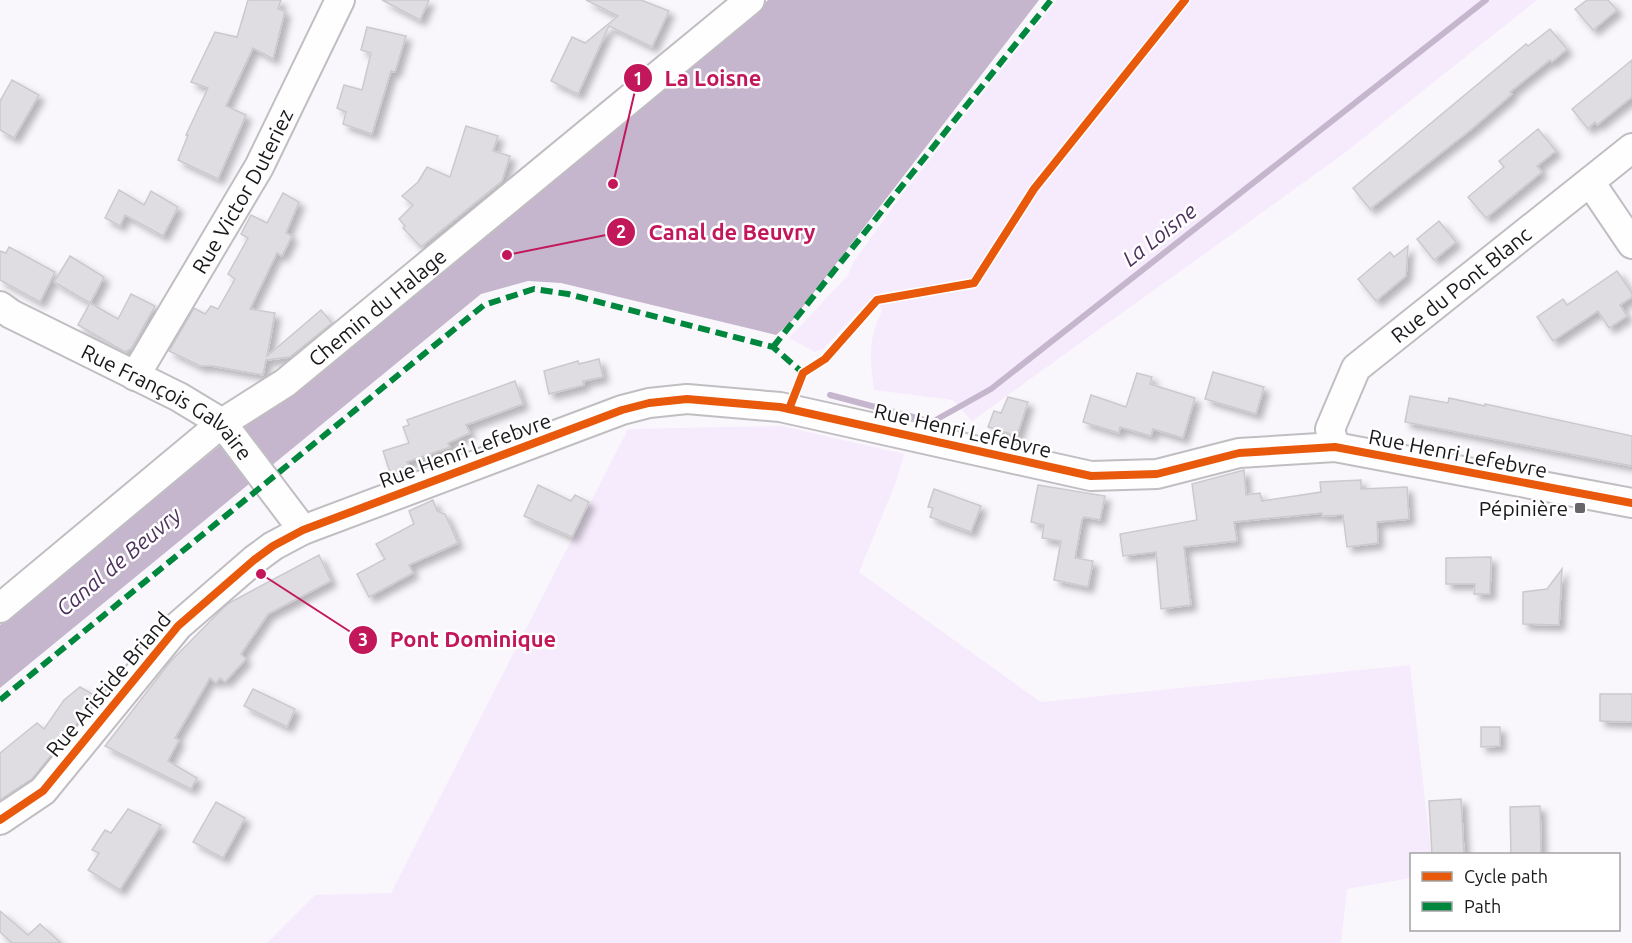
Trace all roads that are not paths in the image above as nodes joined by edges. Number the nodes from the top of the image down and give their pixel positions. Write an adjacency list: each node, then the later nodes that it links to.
1 (340, 0): 7 (street, Rue Victor Duteriez)
2 (750, 0): 8 (street, Chemin du Halage)
3 (1632, 148): 4 (street, Rue du Pont Blanc)
4 (1590, 182): 5 (street); 9 (street, Rue du Pont Blanc)
5 (1632, 244)
6 (0, 306): 7 (street, Rue François Galvaire)
7 (135, 376): 8 (street, Rue François Galvaire)
8 (227, 429): 11 (street, Rue François Galvaire); 12 (street, Chemin du Halage)
9 (1335, 447): 10 (street, Rue Henri Lefebvre); 11 (street, Rue Henri Lefebvre)
10 (1632, 504)
11 (303, 530): 13 (street, Rue Aristide Briand)
12 (0, 608)
13 (0, 820)

